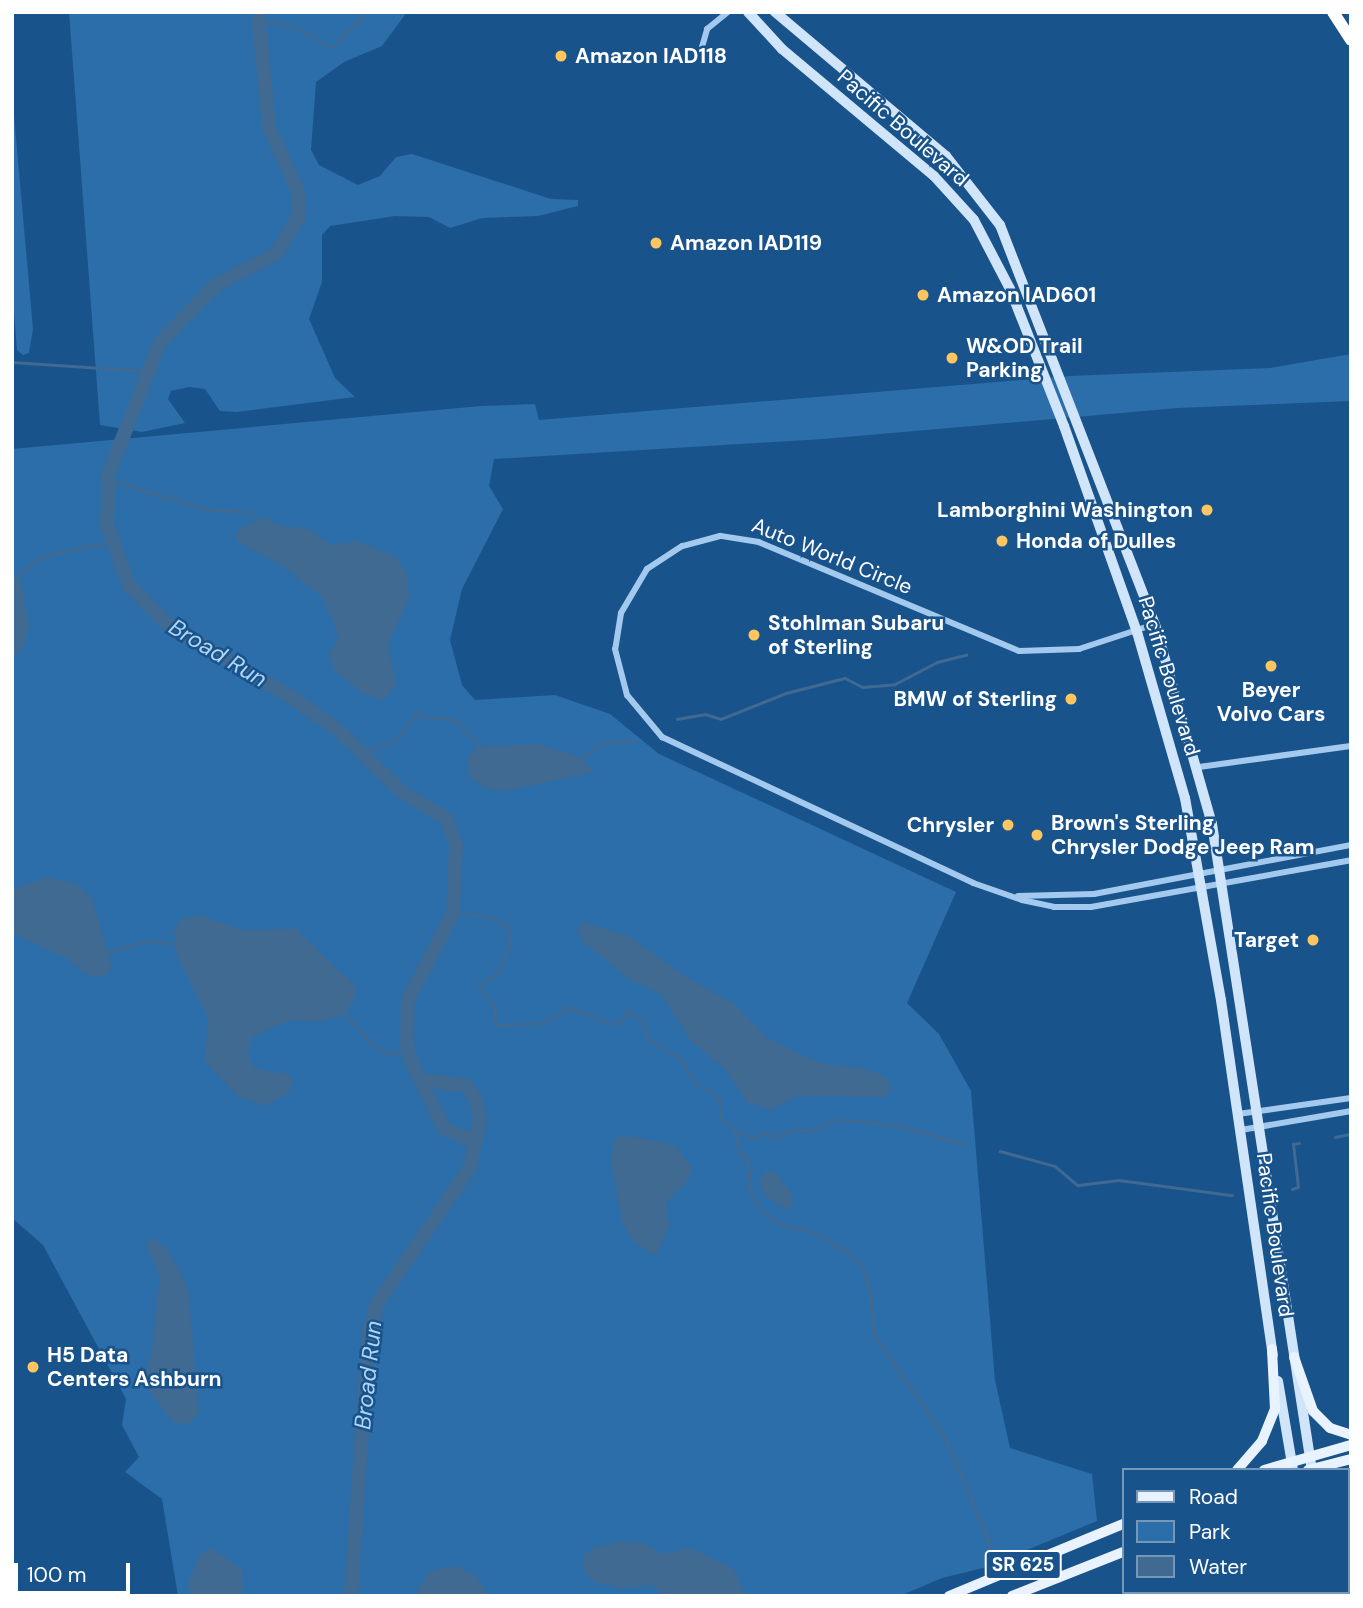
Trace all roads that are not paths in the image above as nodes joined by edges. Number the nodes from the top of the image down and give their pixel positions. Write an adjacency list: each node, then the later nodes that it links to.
1 (728, 12): 6 (street)
2 (748, 12): 8 (main road, Pacific Boulevard)
3 (775, 12): 7 (main road, Pacific Boulevard)
4 (1333, 12): 5 (highway)
5 (1351, 40)
6 (705, 62)
7 (1155, 624): 8 (street, Auto World Circle); 10 (main road, Pacific Boulevard)
8 (1137, 632): 14 (main road, Pacific Boulevard); 17 (street, Auto World Circle)
9 (1351, 746): 10 (street)
10 (1199, 767): 13 (main road, Pacific Boulevard)
11 (1351, 845): 13 (street, Auto World Circle)
12 (1351, 860): 15 (street, Auto World Circle)
13 (1220, 869): 14 (street, Auto World Circle); 15 (main road, Pacific Boulevard)
14 (1200, 874): 16 (main road, Pacific Boulevard); 17 (street, Auto World Circle)
15 (1223, 884): 16 (street, Auto World Circle); 19 (main road, Pacific Boulevard)
16 (1203, 887): 17 (street, Auto World Circle); 21 (main road, Pacific Boulevard)
17 (1012, 896)
18 (1351, 1098): 19 (street)
19 (1259, 1111): 21 (street); 22 (main road, Pacific Boulevard)
20 (1351, 1111): 22 (street)
21 (1238, 1114): 23 (main road, Pacific Boulevard)
22 (1261, 1125): 23 (street); 25 (main road, Pacific Boulevard)
23 (1241, 1130): 24 (main road, Pacific Boulevard)
24 (1272, 1349): 30 (main road, Pacific Boulevard); 31 (main road)
25 (1294, 1357): 26 (main road); 28 (main road, Pacific Boulevard)
26 (1351, 1435)
27 (1351, 1445): 28 (main road)
28 (1309, 1454): 30 (main road); 32 (main road, Pacific Boulevard)
29 (1351, 1459): 33 (main road)
30 (1292, 1465)
31 (1239, 1468)
32 (1311, 1468)
33 (1315, 1468)
34 (1122, 1524): 36 (main road, SR 625)
35 (1122, 1552): 37 (main road, SR 625)
36 (949, 1596)
37 (1012, 1596)

